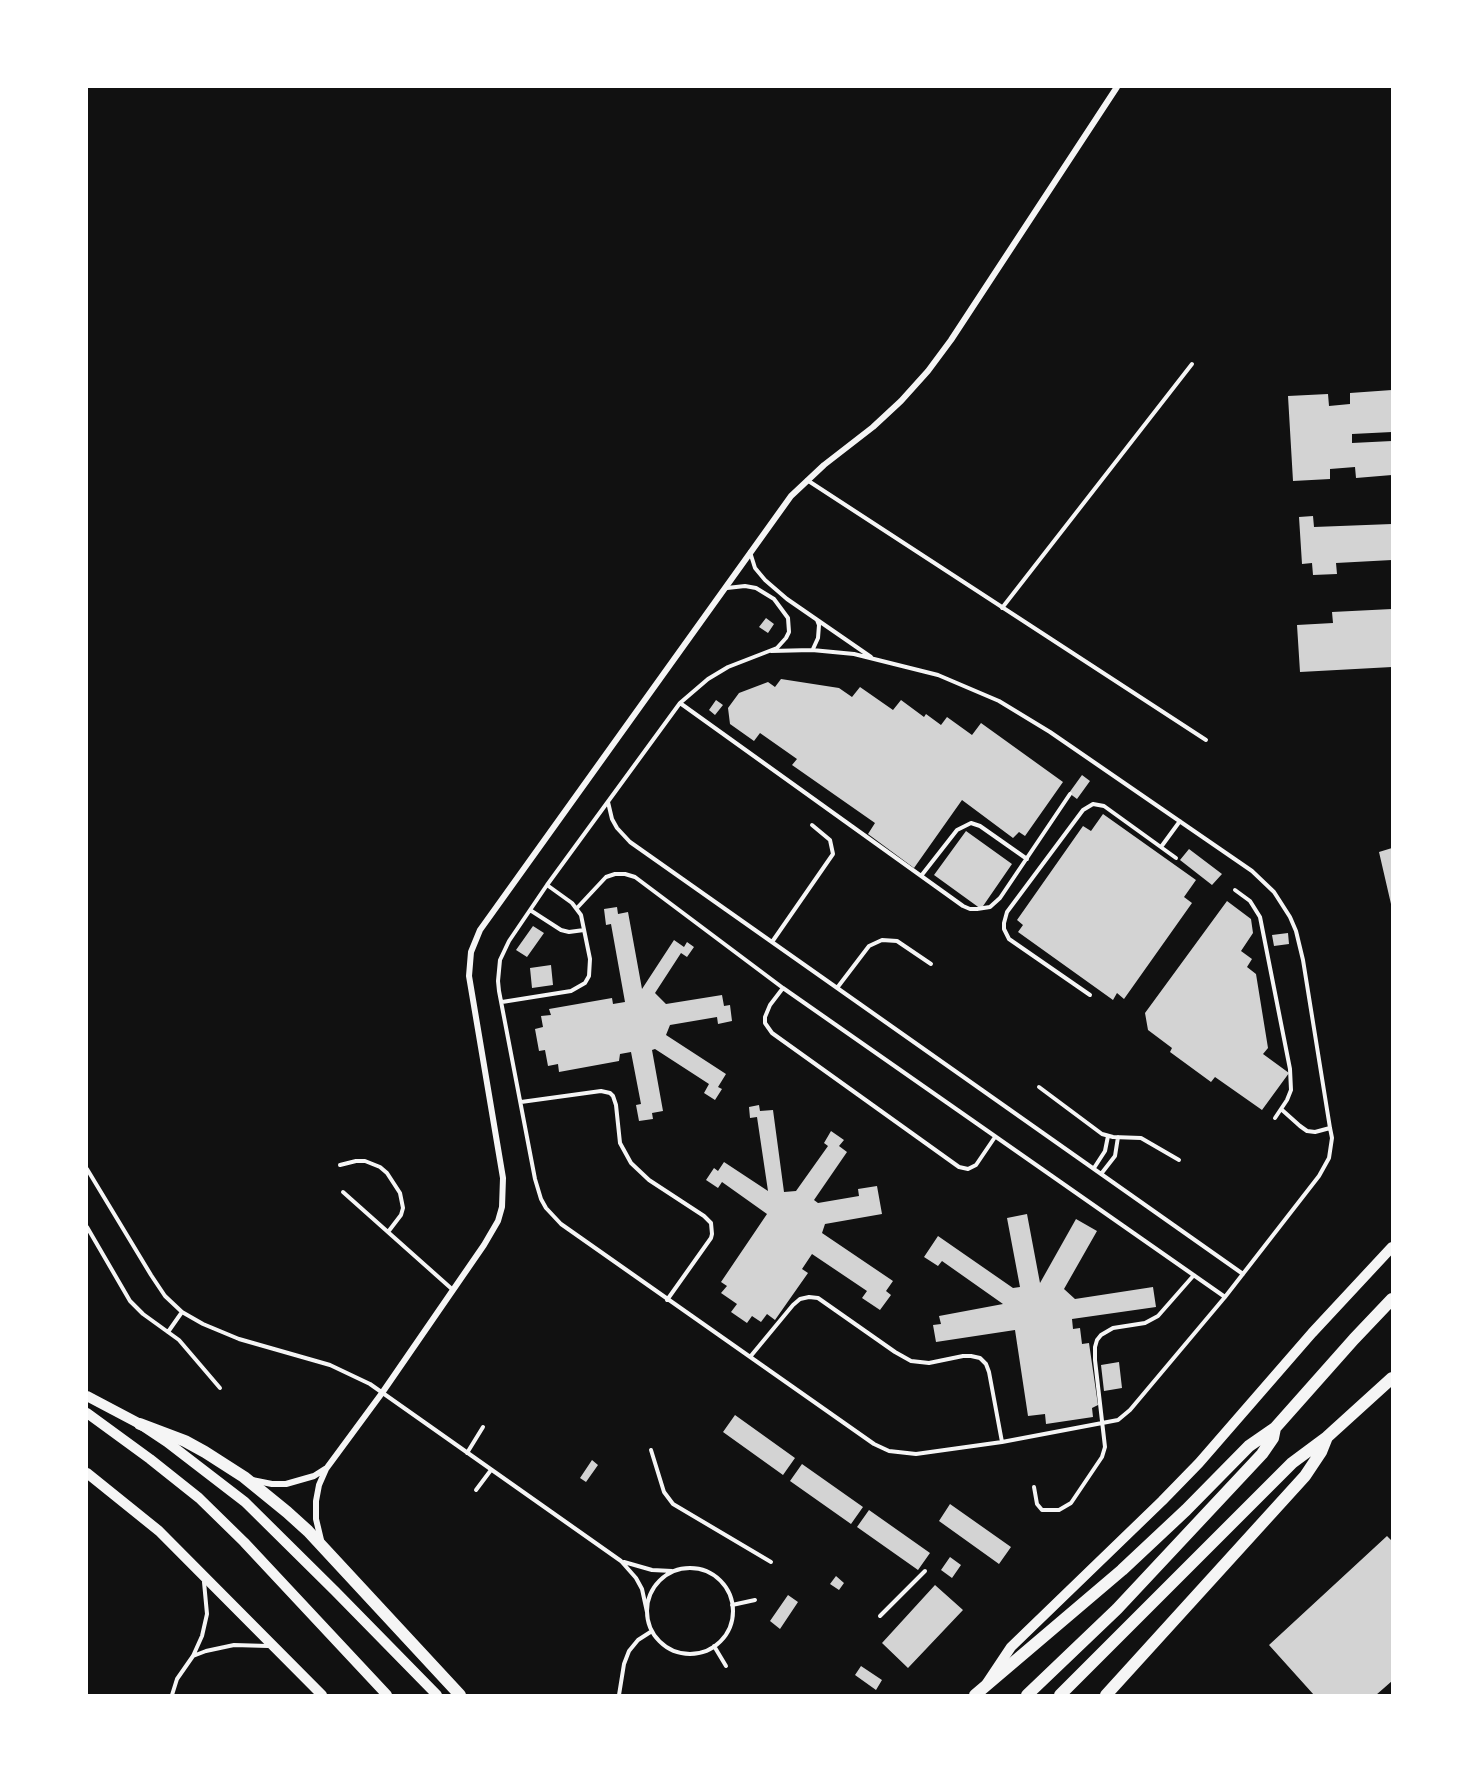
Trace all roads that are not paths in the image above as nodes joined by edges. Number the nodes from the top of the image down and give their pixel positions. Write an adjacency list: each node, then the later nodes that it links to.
1 (1117, 87): 3 (street)
2 (1192, 364): 8 (lane)
3 (807, 480): 4 (street); 8 (lane)
4 (750, 552): 5 (street); 6 (lane)
5 (724, 589): 7 (lane); 53 (street)
6 (779, 592): 7 (lane); 9 (lane)
7 (774, 599): 11 (lane)
8 (1002, 608): 14 (lane)
9 (817, 619): 10 (lane); 12 (lane)
10 (812, 650): 11 (lane); 12 (lane)
11 (771, 651): 13 (lane)
12 (874, 659): 17 (lane)
13 (680, 703): 16 (lane); 22 (lane)
14 (1206, 740)
15 (1070, 794): 21 (lane)
16 (608, 802): 23 (lane); 28 (lane)
17 (1180, 821): 19 (lane); 38 (lane)
18 (812, 825): 28 (lane)
19 (1161, 847): 20 (lane); 32 (lane)
20 (1176, 858)
21 (1026, 859): 22 (lane); 22 (lane)
22 (921, 876)
23 (547, 885): 25 (lane); 26 (lane)
24 (1235, 890): 36 (lane)
25 (577, 908): 27 (lane); 30 (lane)
26 (530, 910): 27 (lane); 33 (lane)
27 (584, 930): 33 (lane)
28 (772, 942): 31 (lane)
29 (931, 964): 31 (lane)
30 (783, 988): 40 (lane); 40 (lane)
31 (837, 988): 44 (lane)
32 (1090, 995)
33 (502, 1002): 35 (lane)
34 (1039, 1087): 39 (lane)
35 (521, 1102): 56 (lane); 56 (lane)
36 (1281, 1109): 37 (lane); 38 (lane)
37 (1275, 1118)
38 (1330, 1128): 51 (lane)
39 (1108, 1136): 41 (lane); 44 (lane)
40 (995, 1137): 52 (lane)
41 (1118, 1137): 42 (lane); 46 (lane)
42 (1179, 1160)
43 (340, 1166): 49 (lane)
44 (1094, 1168): 46 (lane)
45 (87, 1169): 57 (lane)
46 (1101, 1174): 51 (lane)
47 (343, 1192): 49 (lane)
48 (87, 1227): 58 (lane)
49 (388, 1232): 53 (lane)
50 (1392, 1247): 94 (main road)
51 (1243, 1274): 54 (lane)
52 (1194, 1275): 54 (lane); 66 (lane)
53 (453, 1290): 62 (street)
54 (1225, 1297): 66 (lane)
55 (1392, 1299): 68 (main road)
56 (668, 1300): 59 (lane)
57 (182, 1312): 58 (lane); 62 (lane)
58 (168, 1332): 61 (lane)
59 (750, 1357): 70 (lane); 70 (lane)
60 (1392, 1378): 69 (main road)
61 (220, 1388)
62 (382, 1393): 72 (lane); 73 (street)
63 (87, 1395): 65 (main road)
64 (87, 1413): 97 (main road)
65 (140, 1424): 76 (main road); 98 (main road)
66 (1103, 1424): 70 (lane); 77 (lane)
67 (483, 1427): 72 (lane)
68 (1275, 1428): 94 (main road); 102 (main road)
69 (1327, 1437): 103 (main road); 104 (main road)
70 (1002, 1442)
71 (651, 1450): 81 (lane)
72 (467, 1453): 74 (lane)
73 (326, 1469): 76 (street); 79 (street)
74 (491, 1470): 78 (lane); 80 (lane)
75 (87, 1473): 82 (main road)
76 (244, 1477): 79 (main road)
77 (1034, 1486)
78 (476, 1491)
79 (326, 1551): 99 (main road)
80 (621, 1561): 83 (lane); 87 (lane)
81 (771, 1562)
82 (200, 1570): 91 (main road); 92 (lane)
83 (673, 1571): 86 (lane); 87 (lane)
84 (926, 1571): 88 (lane)
85 (755, 1600): 86 (lane)
86 (732, 1605): 90 (lane)
87 (647, 1612): 89 (lane)
88 (880, 1616)
89 (651, 1631): 90 (lane); 100 (lane)
90 (714, 1646): 93 (lane)
91 (277, 1648): 92 (lane); 96 (main road)
92 (193, 1656): 95 (lane)
93 (726, 1666)
94 (985, 1686): 101 (main road)
95 (172, 1695)
96 (322, 1695)
97 (387, 1695)
98 (437, 1695)
99 (460, 1695)
100 (619, 1695)
101 (975, 1695)
102 (1027, 1695)
103 (1060, 1695)
104 (1106, 1695)

